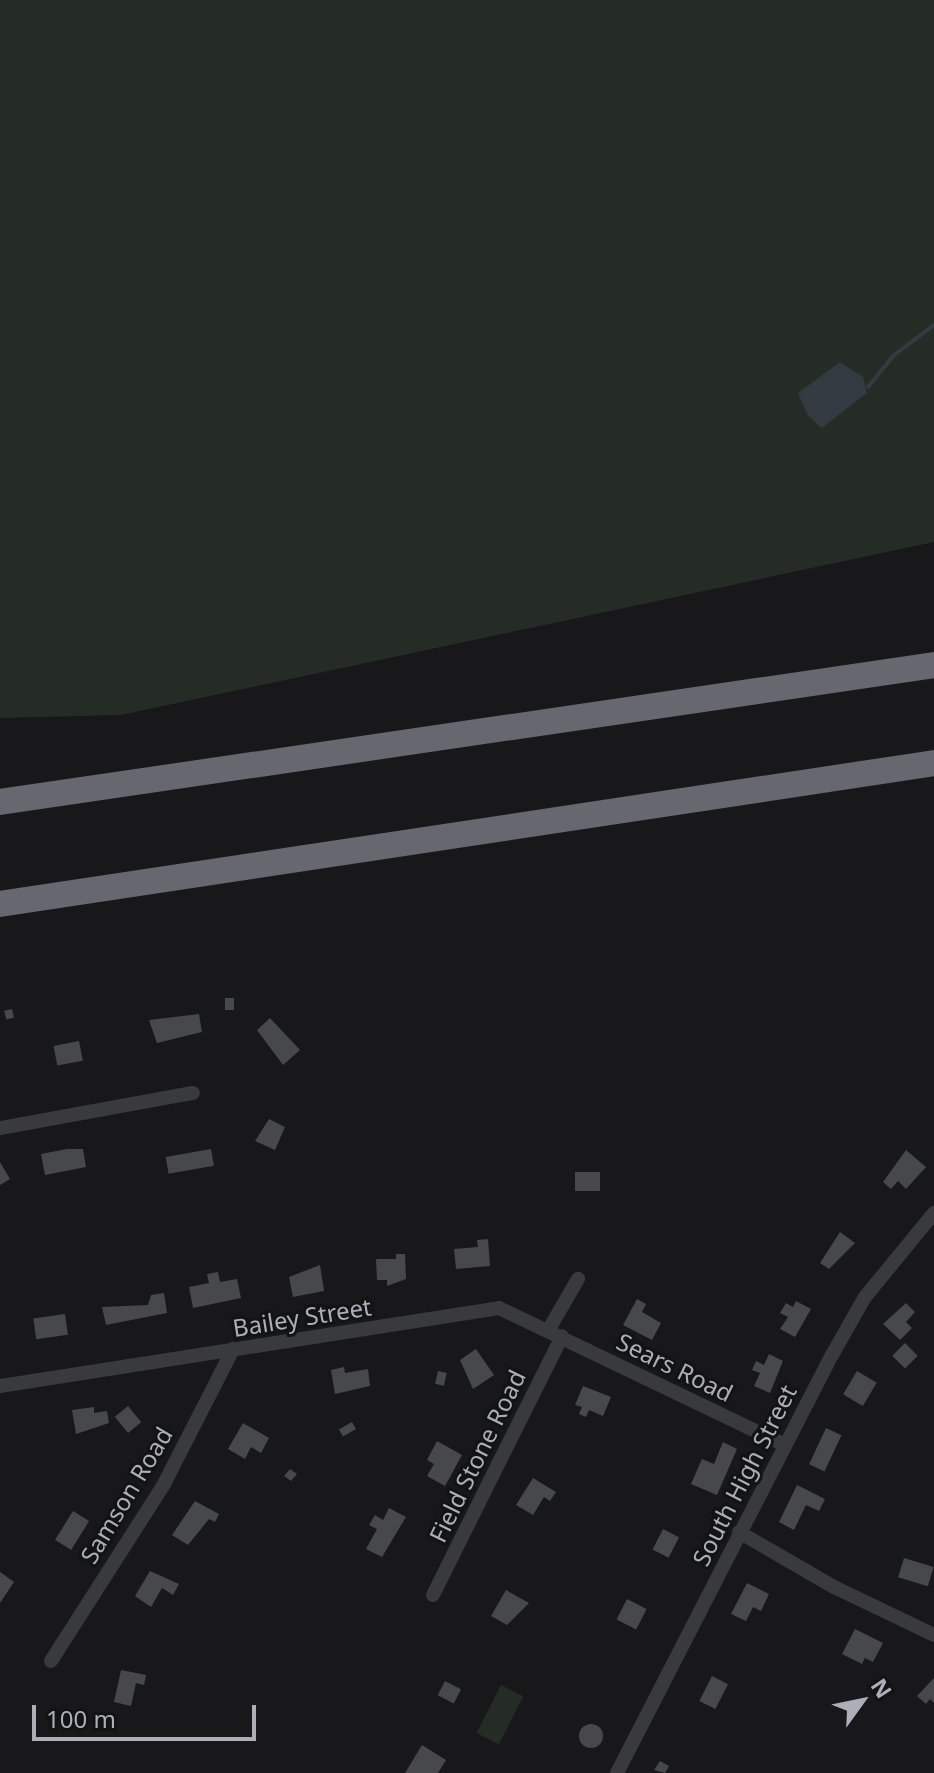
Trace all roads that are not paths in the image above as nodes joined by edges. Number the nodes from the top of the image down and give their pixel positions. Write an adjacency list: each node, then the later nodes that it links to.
1 (934, 665): 3 (highway)
2 (934, 763): 4 (highway)
3 (0, 802)
4 (0, 904)
5 (193, 1093): 6 (street)
6 (0, 1128)
7 (934, 1213): 12 (street, South High Street)
8 (578, 1279): 9 (street)
9 (555, 1333): 10 (street, Bailey Street); 12 (street, Sears Road); 14 (street, Field Stone Road)
10 (233, 1349): 11 (street, Bailey Street); 16 (street, Samson Road)
11 (0, 1386)
12 (783, 1444): 13 (street, South High Street)
13 (739, 1532): 15 (street); 17 (street, South High Street)
14 (433, 1595)
15 (934, 1635)
16 (51, 1661)
17 (617, 1773)

